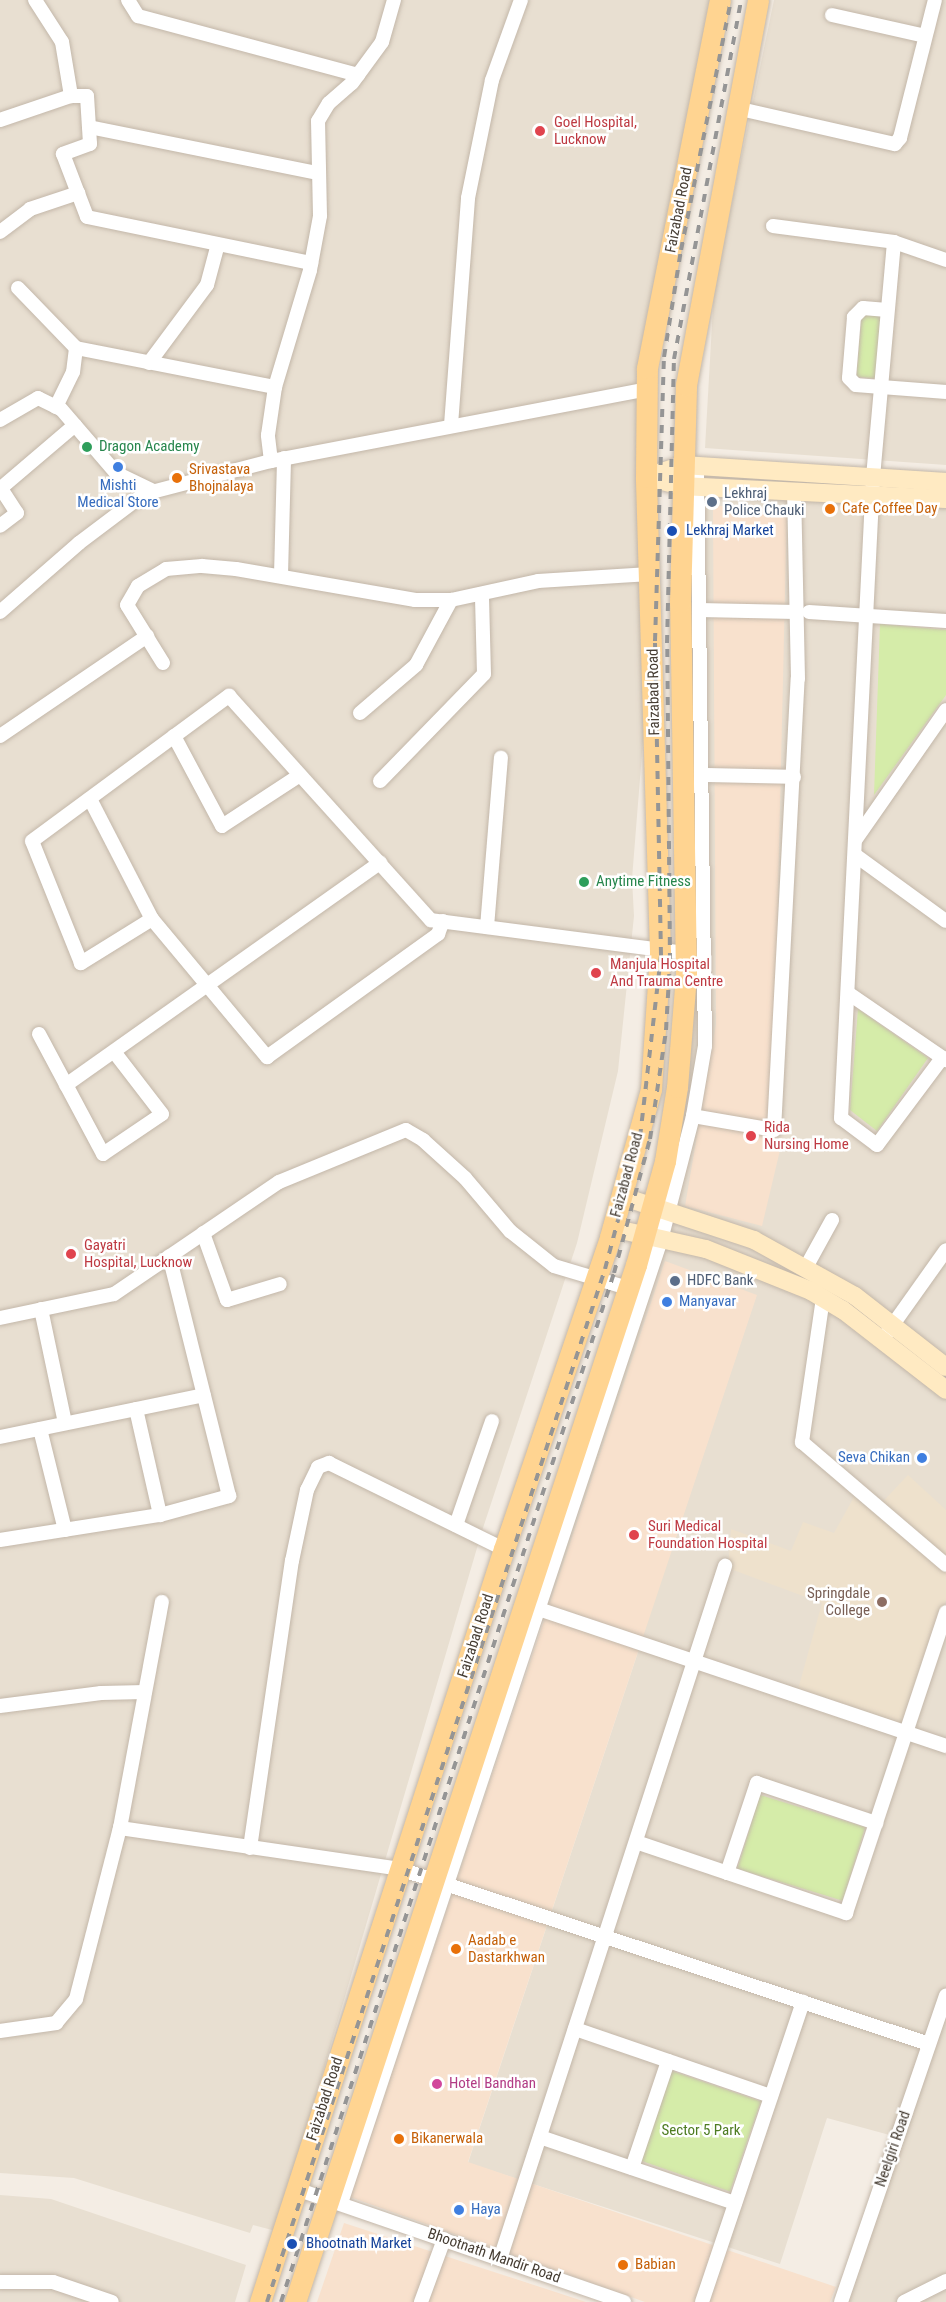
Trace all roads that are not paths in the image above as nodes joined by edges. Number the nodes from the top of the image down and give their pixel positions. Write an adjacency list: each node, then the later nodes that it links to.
1 (35, 0): 11 (street)
2 (128, 0): 10 (street)
3 (393, 0): 10 (street)
4 (521, 0): 34 (street)
5 (720, 0): 29 (main road, Faizabad Road)
6 (758, 0): 12 (main road, Faizabad Road)
7 (934, 0): 9 (street)
8 (832, 15): 9 (street)
9 (925, 36): 12 (street)
10 (358, 75): 15 (street)
11 (71, 96): 13 (street); 14 (street)
12 (736, 108): 37 (main road, Faizabad Road)
13 (1, 115)
14 (89, 127): 15 (street); 16 (street)
15 (318, 173): 22 (street)
16 (78, 193): 18 (street); 20 (street)
17 (773, 226): 19 (street)
18 (0, 232)
19 (894, 242): 21 (street); 24 (street)
20 (218, 244): 22 (street); 26 (street)
21 (946, 260)
22 (311, 263): 27 (street)
23 (18, 288): 25 (street)
24 (887, 310): 28 (street); 28 (street)
25 (75, 348): 26 (street); 31 (street)
26 (149, 363): 27 (street)
27 (275, 387): 35 (street)
28 (881, 388): 30 (street); 39 (street)
29 (647, 389): 34 (street); 36 (main road, Faizabad Road)
30 (946, 392)
31 (56, 407): 32 (street); 33 (street)
32 (2, 415)
33 (75, 425): 40 (street); 42 (street)
34 (451, 425): 35 (street)
35 (277, 459): 42 (street); 46 (street)
36 (646, 477): 37 (street); 45 (main road, Faizabad Road)
37 (690, 477): 39 (street); 41 (street); 49 (street); 74 (main road, Faizabad Road)
38 (946, 482): 39 (street)
39 (873, 486): 41 (street); 43 (street); 52 (street)
40 (0, 488): 44 (street)
41 (794, 491): 51 (street)
42 (153, 492): 50 (street)
43 (946, 499)
44 (0, 525)
45 (650, 574): 47 (street); 73 (main road, Faizabad Road)
46 (281, 575): 48 (street); 54 (street)
47 (482, 596): 48 (street); 64 (street)
48 (451, 600): 57 (street)
49 (699, 610): 51 (street); 62 (street)
50 (0, 612)
51 (802, 612): 52 (street); 63 (street)
52 (867, 615): 53 (street); 66 (street)
53 (946, 621)
54 (147, 636): 55 (street); 58 (street)
55 (163, 663)
56 (946, 710): 66 (street)
57 (360, 713)
58 (0, 736)
59 (174, 736): 61 (street); 61 (street); 65 (street)
60 (501, 758): 72 (street)
61 (300, 775): 68 (street)
62 (702, 775): 63 (street); 81 (street)
63 (794, 777): 81 (street)
64 (380, 781)
65 (90, 799): 69 (street); 69 (street)
66 (856, 839): 67 (street)
67 (855, 855): 71 (street); 76 (street)
68 (380, 863): 70 (street); 75 (street)
69 (152, 919): 75 (street)
70 (443, 921): 72 (street); 75 (street)
71 (946, 921)
72 (487, 927): 73 (street)
73 (660, 952): 74 (street); 82 (main road, Faizabad Road)
74 (686, 953): 83 (main road, Faizabad Road)
75 (206, 984): 78 (street)
76 (848, 993): 79 (street); 79 (street)
77 (39, 1034): 80 (street)
78 (115, 1053): 80 (street); 80 (street)
79 (944, 1059)
80 (66, 1085)
81 (693, 1116): 83 (street)
82 (621, 1196): 83 (street); 85 (main road, Faizabad Road)
83 (661, 1208): 87 (main road, Faizabad Road); 90 (street)
84 (832, 1220): 90 (street)
85 (612, 1228): 87 (street); 91 (main road, Faizabad Road)
86 (203, 1233): 89 (street); 91 (street); 92 (street)
87 (652, 1238): 93 (main road, Faizabad Road); 94 (street); 114 (street)
88 (946, 1250): 97 (street)
89 (169, 1256): 95 (street); 100 (street)
90 (805, 1269): 97 (street)
91 (595, 1279): 93 (street); 110 (main road, Faizabad Road)
92 (280, 1284)
93 (628, 1288): 114 (main road, Faizabad Road)
94 (823, 1298): 97 (street); 111 (street)
95 (41, 1309): 96 (street); 103 (street)
96 (0, 1318)
97 (887, 1333): 98 (street); 99 (street)
98 (946, 1367)
99 (946, 1390)
100 (204, 1395): 101 (street); 106 (street)
101 (136, 1409): 103 (street); 106 (street)
102 (492, 1421): 107 (street)
103 (65, 1424): 104 (street)
104 (40, 1429): 105 (street); 108 (street)
105 (0, 1437)
106 (160, 1515): 108 (street)
107 (456, 1525): 110 (street); 124 (street)
108 (65, 1530): 109 (street)
109 (0, 1540)
110 (504, 1549): 125 (main road, Faizabad Road)
111 (946, 1565)
112 (725, 1566): 116 (street)
113 (162, 1602): 117 (street)
114 (531, 1606): 116 (street); 127 (main road, Faizabad Road)
115 (946, 1612): 119 (street)
116 (695, 1661): 119 (street); 123 (street)
117 (145, 1692): 118 (street); 122 (street)
118 (0, 1706)
119 (906, 1732): 120 (street); 121 (street)
120 (946, 1746)
121 (876, 1823): 126 (street); 126 (street)
122 (120, 1828): 124 (street); 132 (street)
123 (636, 1842): 126 (street); 128 (street)
124 (250, 1848): 125 (street)
125 (400, 1869): 127 (street); 138 (main road, Faizabad Road)
126 (727, 1873)
127 (440, 1880): 128 (street); 139 (main road, Faizabad Road)
128 (606, 1936): 130 (street); 131 (street)
129 (946, 1995): 133 (street, Neelgiri Road)
130 (803, 2002): 133 (street); 135 (street)
131 (575, 2029): 134 (street); 136 (street)
132 (0, 2031)
133 (929, 2044): 151 (street, Neelgiri Road)
134 (668, 2061): 135 (street); 137 (street)
135 (771, 2096): 140 (street)
136 (540, 2137): 137 (street); 142 (street)
137 (632, 2168): 140 (street)
138 (296, 2189): 139 (street, Bhootnath Mandir Road); 147 (main road, Faizabad Road)
139 (335, 2201): 141 (street, Bhootnath Mandir Road); 148 (main road, Faizabad Road)
140 (735, 2203): 150 (street)
141 (444, 2239): 142 (street, Bhootnath Mandir Road); 149 (street)
142 (500, 2259): 145 (street, Bhootnath Mandir Road)
143 (946, 2281): 152 (street)
144 (0, 2282): 146 (street)
145 (615, 2301)
146 (112, 2302)
147 (260, 2302)
148 (295, 2302)
149 (421, 2302)
150 (702, 2302)
151 (841, 2302)
152 (904, 2302)

